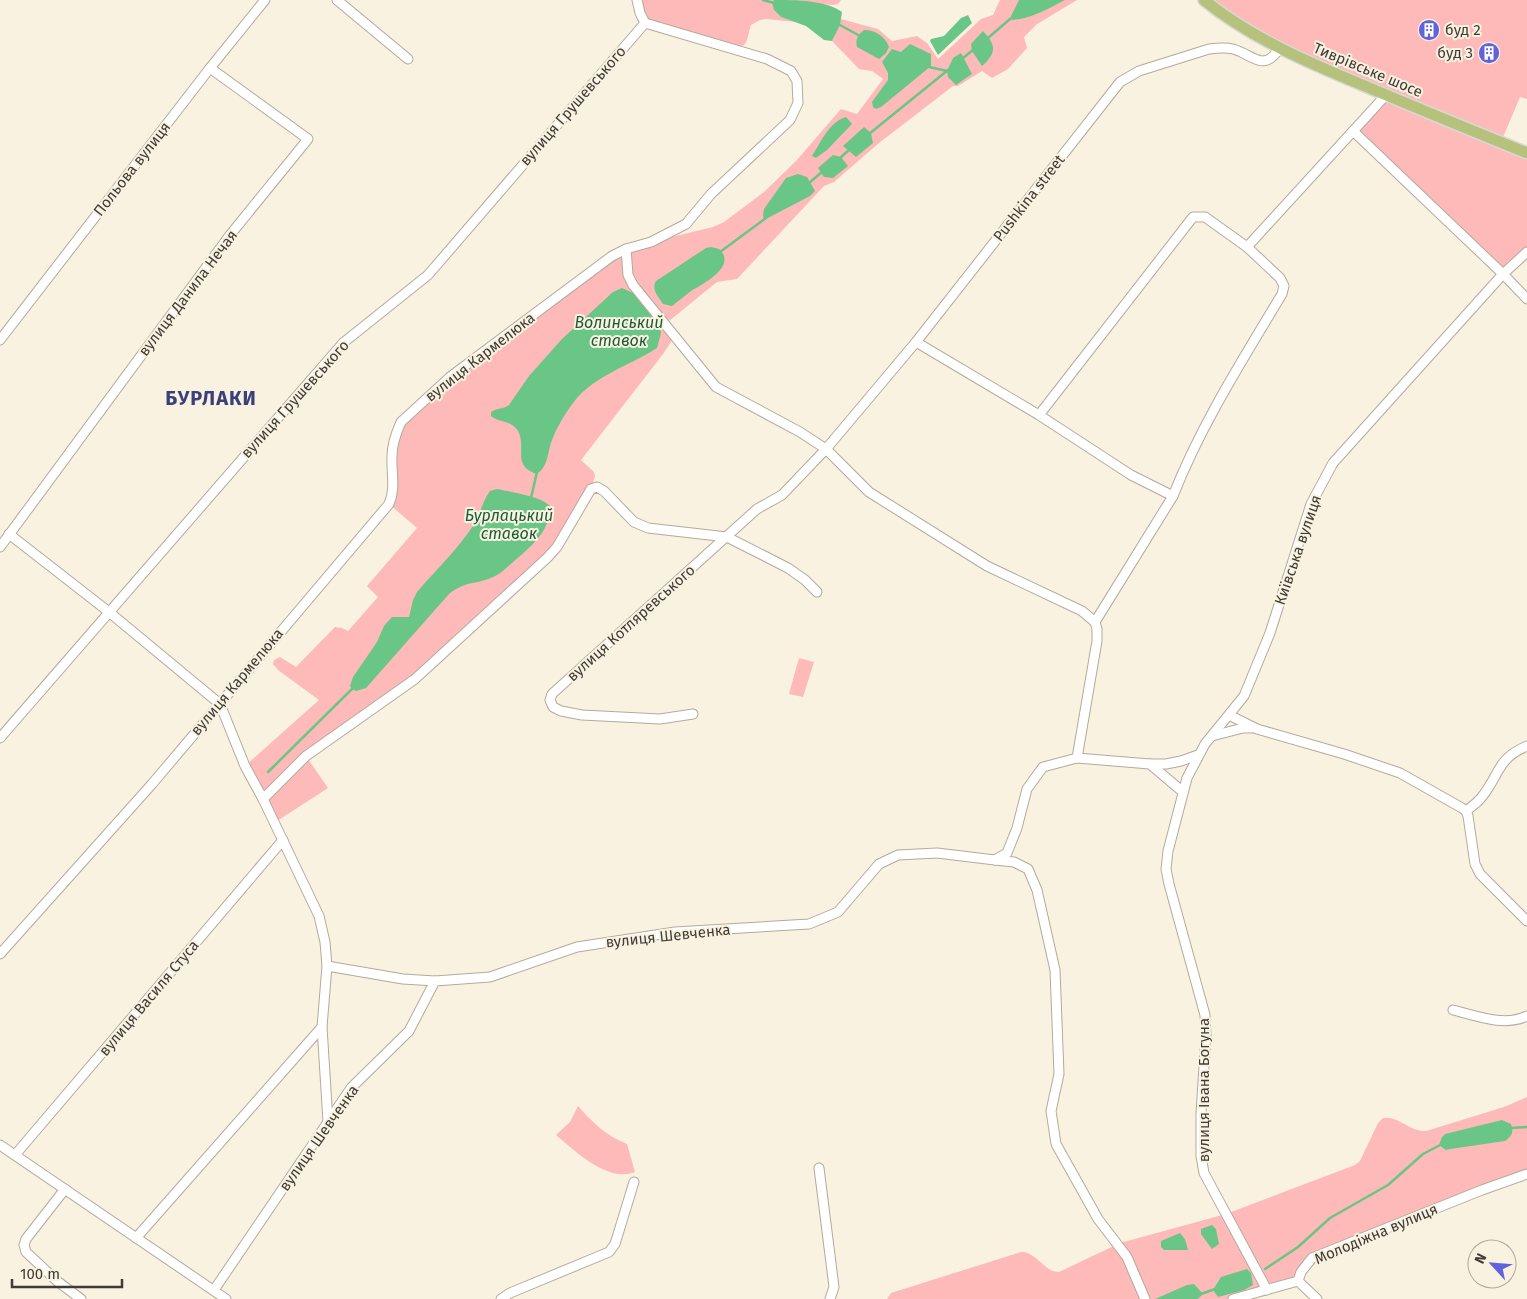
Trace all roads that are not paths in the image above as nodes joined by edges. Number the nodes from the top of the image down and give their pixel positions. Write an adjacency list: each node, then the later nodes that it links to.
1 (265, 0): 8 (street, Польова вулиця)
2 (337, 0): 7 (street)
3 (637, 0): 5 (street)
4 (1204, 0): 6 (main road, Тиврівське шосе)
5 (645, 22): 13 (street, вулиця Кармелюка); 26 (street, вулиця Грушевського)
6 (1280, 48): 9 (main road, Тиврівське шосе); 18 (street, Pushkina street)
7 (408, 59)
8 (210, 68): 17 (street, Польова вулиця); 22 (street, вулиця Данила Нечая)
9 (1386, 96): 10 (street); 11 (main road, Тиврівське шосе)
10 (1353, 131): 12 (street); 15 (street)
11 (1527, 153)
12 (1247, 247): 19 (street); 21 (street)
13 (626, 249): 20 (street); 28 (street, вулиця Кармелюка)
14 (1527, 252): 15 (street, Київська вулиця)
15 (1503, 274): 16 (street); 30 (street, Київська вулиця)
16 (1527, 299)
17 (0, 340)
18 (916, 342): 19 (street); 20 (street, Pushkina street)
19 (1039, 415): 21 (street)
20 (826, 449): 23 (street, вулиця Котляревського); 27 (street)
21 (1173, 496): 27 (street)
22 (10, 534): 24 (street, вулиця Данила Нечая); 26 (street)
23 (727, 537): 25 (street); 29 (street, вулиця Котляревського); 39 (street)
24 (0, 547)
25 (818, 592)
26 (109, 612): 28 (street); 33 (street, вулиця Грушевського)
27 (1095, 622): 36 (street)
28 (220, 704): 39 (street); 44 (street, вулиця Кармелюка)
29 (693, 714)
30 (1229, 715): 31 (street); 32 (street, Київська вулиця)
31 (1253, 728): 32 (street); 40 (street)
32 (1212, 736): 35 (street, Київська вулиця)
33 (0, 738)
34 (1527, 746): 40 (street)
35 (1198, 755): 37 (street); 38 (street, вулиця Івана Богуна)
36 (1077, 758): 37 (street); 42 (street)
37 (1150, 764): 38 (street)
38 (1182, 792): 60 (street, вулиця Івана Богуна)
39 (263, 799): 41 (street)
40 (1466, 811): 43 (street)
41 (283, 840): 45 (street); 52 (street, вулиця Василя Стуса)
42 (995, 860): 46 (street, вулиця Шевченка); 65 (street, вулиця Шевченка)
43 (1527, 921)
44 (0, 954)
45 (328, 966): 46 (street); 49 (street)
46 (435, 981): 50 (street, вулиця Шевченка)
47 (1453, 1010): 48 (street)
48 (1527, 1016)
49 (322, 1027): 50 (street); 57 (street)
50 (328, 1122): 59 (street, вулиця Шевченка)
51 (0, 1145): 52 (street)
52 (15, 1155): 56 (street)
53 (819, 1168): 64 (street)
54 (1527, 1174): 58 (street, Молодіжна вулиця)
55 (634, 1182): 63 (street)
56 (65, 1188): 57 (street); 61 (street)
57 (136, 1238): 59 (street)
58 (1298, 1281): 60 (street); 67 (street)
59 (214, 1290): 62 (street)
60 (1267, 1290): 66 (street)
61 (80, 1299)
62 (226, 1299)
63 (500, 1299)
64 (830, 1299)
65 (1145, 1299)
66 (1233, 1299)
67 (1317, 1299)

